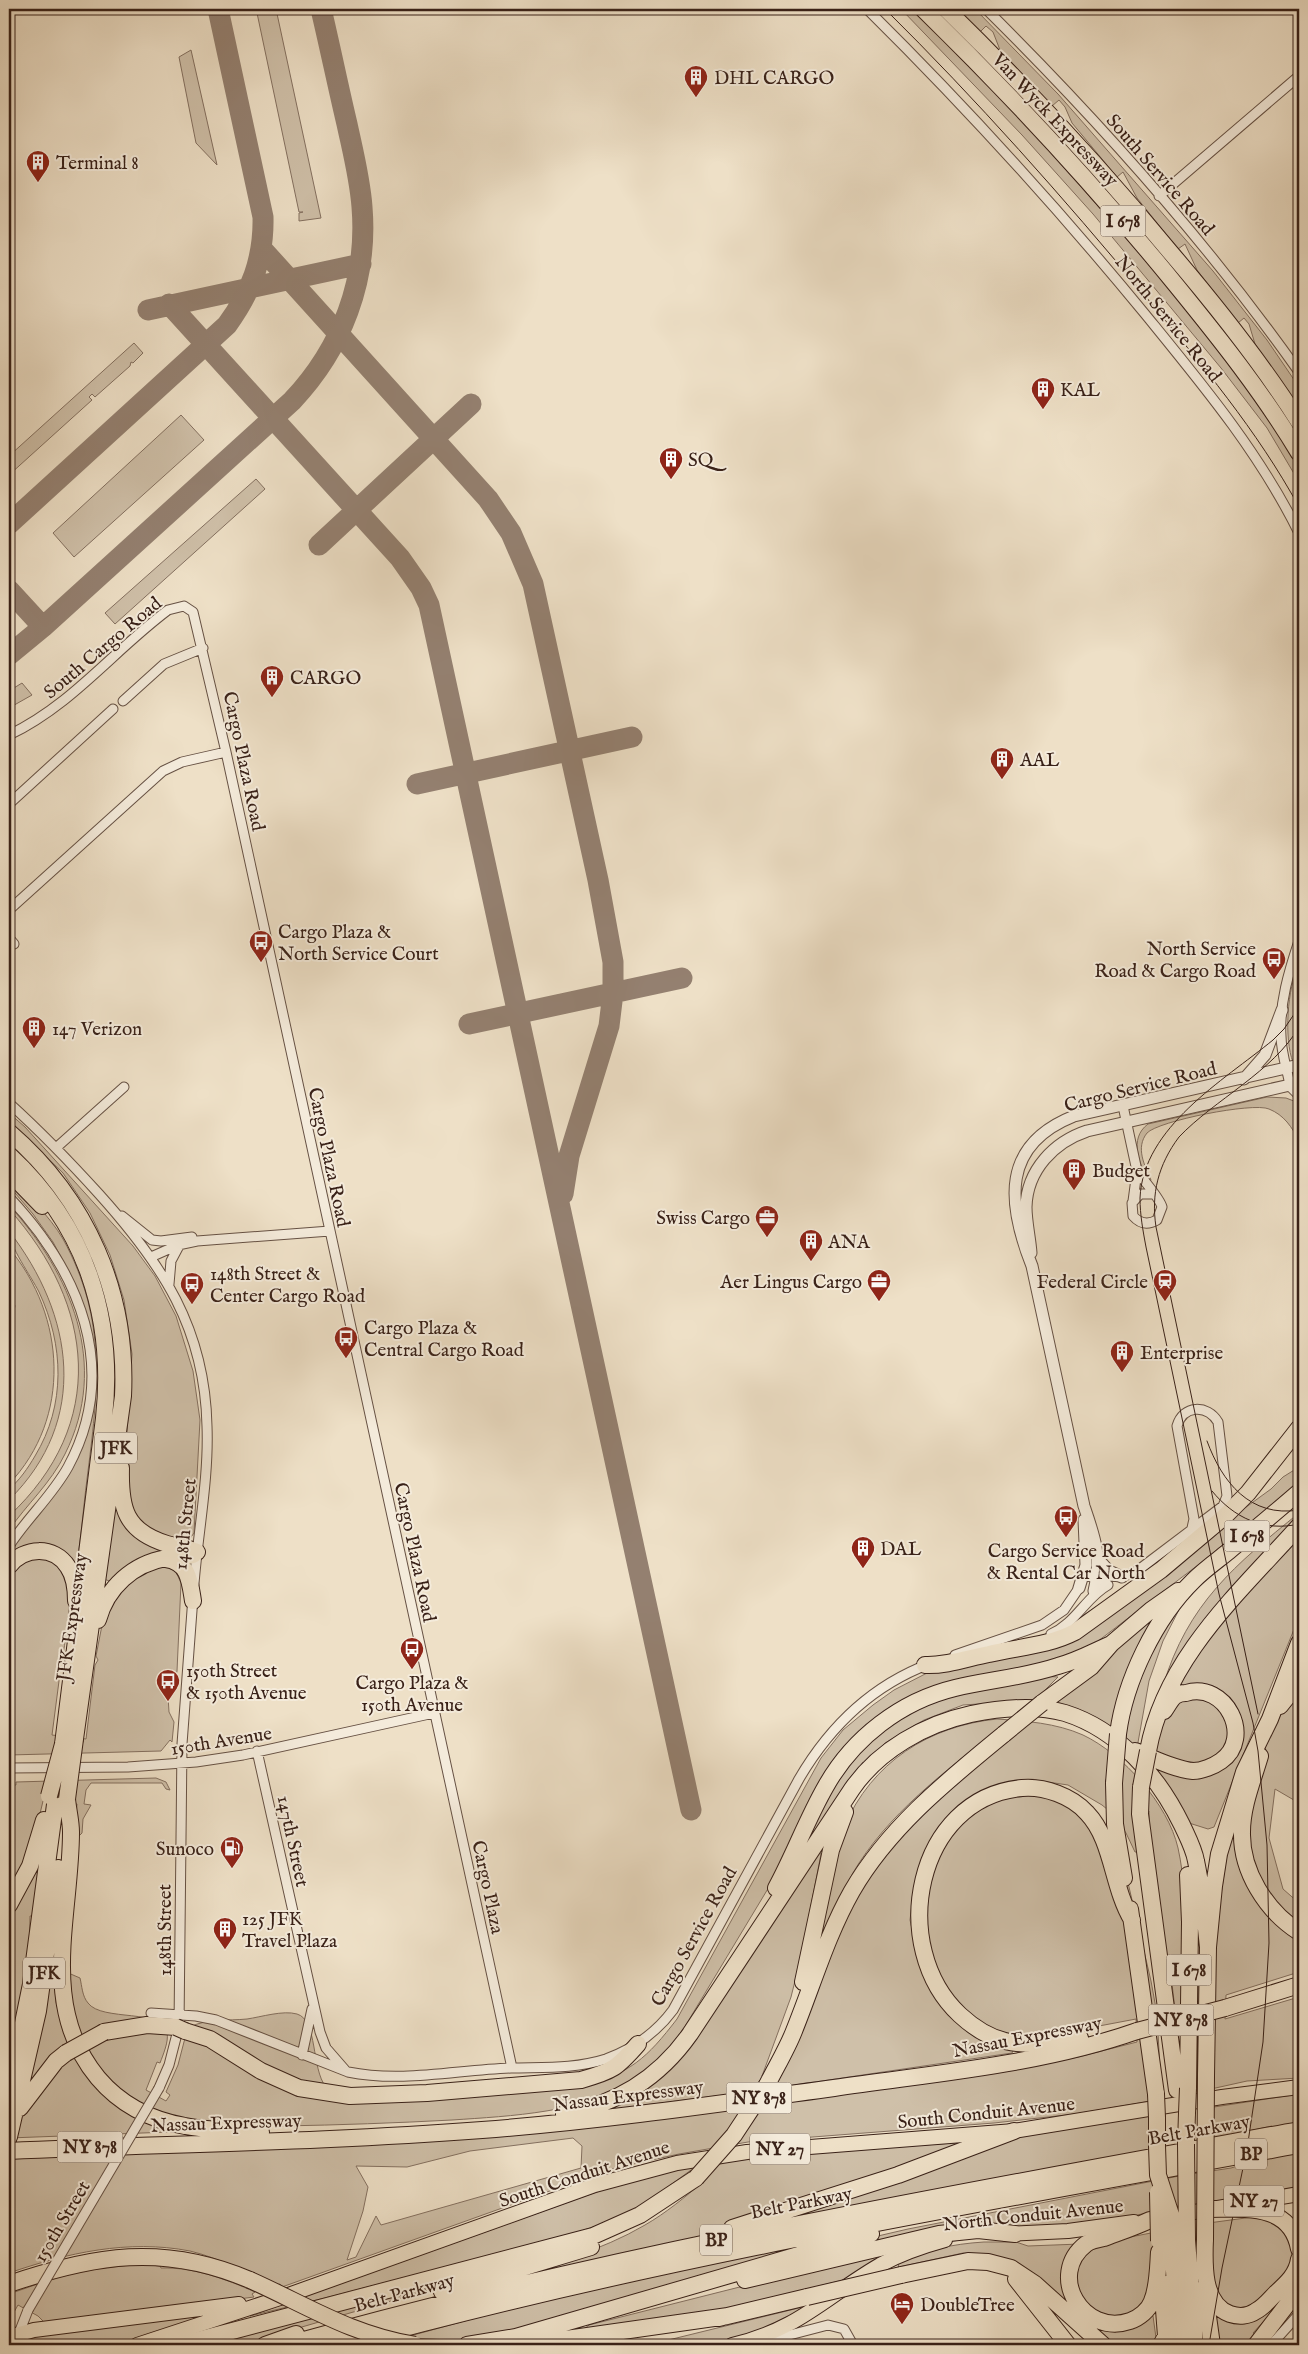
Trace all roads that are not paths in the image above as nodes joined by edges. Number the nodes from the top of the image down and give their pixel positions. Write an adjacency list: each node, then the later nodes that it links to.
1 (867, 9): 10 (street, North Service Road)
2 (923, 9): 9 (highway, Van Wyck Expressway / I 678)
3 (946, 9): 8 (highway, Van Wyck Expressway / I 678)
4 (986, 9): 6 (street, South Service Road)
5 (1299, 76): 6 (street)
6 (1160, 196): 7 (street, South Service Road)
7 (1299, 372)
8 (1299, 422)
9 (1299, 453)
10 (1299, 533)
11 (191, 609): 12 (street, Cargo Plaza Road); 15 (street, South Cargo Road)
12 (203, 648): 13 (street); 16 (street, Cargo Plaza Road)
13 (123, 701)
14 (113, 709): 17 (street)
15 (9, 735)
16 (226, 752): 18 (street); 41 (street, Cargo Plaza Road)
17 (9, 804)
18 (9, 910)
19 (1299, 942): 20 (street)
20 (1282, 1010): 22 (street); 23 (street)
21 (1299, 1065): 22 (street, Cargo Service Road)
22 (1287, 1069): 23 (street, Cargo Service Road); 24 (street)
23 (1244, 1079): 28 (street, Cargo Service Road)
24 (1290, 1085): 26 (street); 29 (street, Cargo Service Road)
25 (124, 1087): 32 (street)
26 (1299, 1094)
27 (9, 1103): 32 (street, 148th Street)
28 (1122, 1106): 29 (street); 45 (street, Cargo Service Road)
29 (1126, 1122): 34 (street); 45 (street, Cargo Service Road)
30 (9, 1124): 36 (highway)
31 (9, 1132): 36 (highway, JFK Expressway / JFK)
32 (57, 1148): 40 (street, 148th Street)
33 (9, 1154): 48 (highway, JFK Expressway / JFK)
34 (1137, 1171): 37 (street); 39 (street)
35 (9, 1172): 48 (highway)
36 (49, 1172): 47 (highway, JFK Expressway / JFK)
37 (1153, 1194): 39 (street); 39 (street)
38 (9, 1197): 54 (street)
39 (1133, 1201)
40 (113, 1210): 42 (street); 44 (street, 148th Street)
41 (330, 1231): 42 (street); 75 (street, Cargo Plaza Road)
42 (213, 1239): 43 (street)
43 (181, 1244): 44 (street); 46 (street)
44 (151, 1257): 46 (street, 148th Street)
45 (1032, 1266): 51 (street, Cargo Service Road)
46 (169, 1285): 55 (street, 148th Street)
47 (120, 1323): 55 (highway); 73 (highway, JFK Expressway / JFK)
48 (106, 1347): 70 (highway, JFK Expressway / JFK)
49 (1297, 1430): 72 (highway)
50 (1299, 1492): 62 (highway, I 678)
51 (1084, 1506): 56 (street, Cargo Service Road); 60 (street, Cargo Service Road)
52 (1299, 1526): 77 (highway)
53 (1192, 1528): 53 (street); 59 (street)
54 (9, 1546)
55 (197, 1552): 57 (highway); 66 (street, 148th Street)
56 (1098, 1559): 61 (street); 63 (street, Cargo Service Road)
57 (158, 1560): 66 (highway); 73 (highway)
58 (9, 1566): 70 (highway)
59 (1137, 1571): 61 (street); 63 (street)
60 (1084, 1575): 63 (street); 64 (street, Cargo Service Road)
61 (1122, 1577): 63 (street)
62 (1194, 1580): 69 (highway); 78 (highway, I 678)
63 (1102, 1581): 65 (street, Cargo Service Road); 67 (street)
64 (1079, 1588): 71 (street, Cargo Service Road)
65 (1094, 1591): 67 (street, Cargo Service Road)
66 (193, 1601): 82 (street, 148th Street)
67 (1089, 1602): 71 (street, Cargo Service Road)
68 (1299, 1643): 76 (highway)
69 (1110, 1644): 89 (highway); 99 (highway, bridge)
70 (76, 1650): 79 (highway, JFK Expressway / JFK)
71 (967, 1650): 72 (street, Cargo Service Road)
72 (925, 1665): 95 (street, Cargo Service Road)
73 (83, 1686): 79 (highway, JFK Expressway / JFK)
74 (1299, 1687): 76 (highway)
75 (434, 1713): 81 (street, 150th Avenue); 97 (street, Cargo Plaza)
76 (1270, 1719): 87 (highway); 88 (highway)
77 (1152, 1727): 78 (highway); 101 (highway, bridge)
78 (1115, 1738): 80 (highway); 86 (highway, I 678, bridge); 88 (highway); 101 (highway, I 678)
79 (67, 1740): 84 (highway, bridge)
80 (900, 1745): 89 (highway); 99 (highway)
81 (258, 1751): 82 (street, 150th Avenue); 91 (street, 147th Street)
82 (182, 1764): 83 (street, 150th Avenue); 93 (street, 148th Street)
83 (9, 1768)
84 (57, 1797): 85 (highway); 102 (highway, JFK); 103 (highway, JFK); 108 (highway)
85 (9, 1905)
86 (1132, 1920): 94 (highway); 119 (highway, I 678, bridge)
87 (1299, 1932)
88 (1208, 1947): 124 (highway, bridge)
89 (730, 1972): 104 (highway)
90 (1299, 1986): 94 (highway, Nassau Expressway / NY 878, bridge)
91 (313, 2004): 96 (street, 147th Street); 98 (street)
92 (151, 2013): 93 (street, Cargo Service Road)
93 (180, 2016): 96 (street, Cargo Service Road); 131 (street, 150th Street, bridge)
94 (1137, 2031): 104 (highway, Nassau Expressway / NY 878)
95 (638, 2044): 97 (street, Cargo Service Road); 103 (highway, bridge)
96 (302, 2055): 98 (street, Cargo Service Road)
97 (512, 2068): 98 (street, Cargo Service Road)
98 (348, 2072)
99 (767, 2085): 113 (highway, bridge)
100 (1299, 2087): 106 (main road, South Conduit Avenue / NY 27)
101 (1183, 2089): 119 (highway, I 678, bridge)
102 (9, 2092)
103 (14, 2116): 107 (highway, JFK)
104 (478, 2130): 108 (highway, Nassau Expressway / NY 878)
105 (1299, 2130): 120 (highway, Belt Parkway / BP)
106 (1014, 2131): 120 (highway); 127 (main road, South Conduit Avenue / NY 27)
107 (9, 2137)
108 (325, 2138): 110 (highway, Nassau Expressway / NY 878)
109 (9, 2142): 110 (highway)
110 (172, 2144): 112 (highway, Nassau Expressway / NY 878)
111 (1299, 2145): 114 (highway, Belt Parkway / BP)
112 (9, 2151)
113 (696, 2178): 135 (highway); 136 (highway)
114 (1050, 2191): 128 (highway); 138 (highway, Belt Parkway / BP)
115 (1299, 2194): 116 (main road, North Conduit Avenue / NY 27)
116 (1209, 2209): 117 (main road, North Conduit Avenue / NY 27); 121 (highway)
117 (1150, 2220): 118 (main road, North Conduit Avenue / NY 27); 119 (highway)
118 (1015, 2234): 128 (highway); 132 (main road, North Conduit Avenue / NY 27)
119 (1170, 2243): 133 (highway, I 678); 147 (highway, I 678)
120 (674, 2248): 137 (highway, Belt Parkway / BP)
121 (1299, 2249)
122 (1299, 2259): 124 (highway)
123 (994, 2263): 130 (highway, bridge); 145 (highway); 146 (highway)
124 (1205, 2272): 148 (highway)
125 (9, 2284): 139 (highway, bridge)
126 (1299, 2289): 149 (highway)
127 (280, 2298): 131 (main road); 134 (main road, South Conduit Avenue / NY 27)
128 (645, 2299): 140 (highway)
129 (1299, 2314): 150 (street)
130 (728, 2316): 141 (highway); 142 (highway)
131 (14, 2335)
132 (764, 2341): 143 (main road, North Conduit Avenue / NY 27); 144 (street, North Conduit Avenue)
133 (1170, 2343)
134 (136, 2345)
135 (179, 2345)
136 (265, 2345)
137 (286, 2345)
138 (341, 2345)
139 (415, 2345)
140 (467, 2345)
141 (524, 2345)
142 (612, 2345)
143 (732, 2345)
144 (853, 2345)
145 (1068, 2345)
146 (1103, 2345)
147 (1195, 2345)
148 (1212, 2345)
149 (1256, 2345)
150 (1271, 2345)

